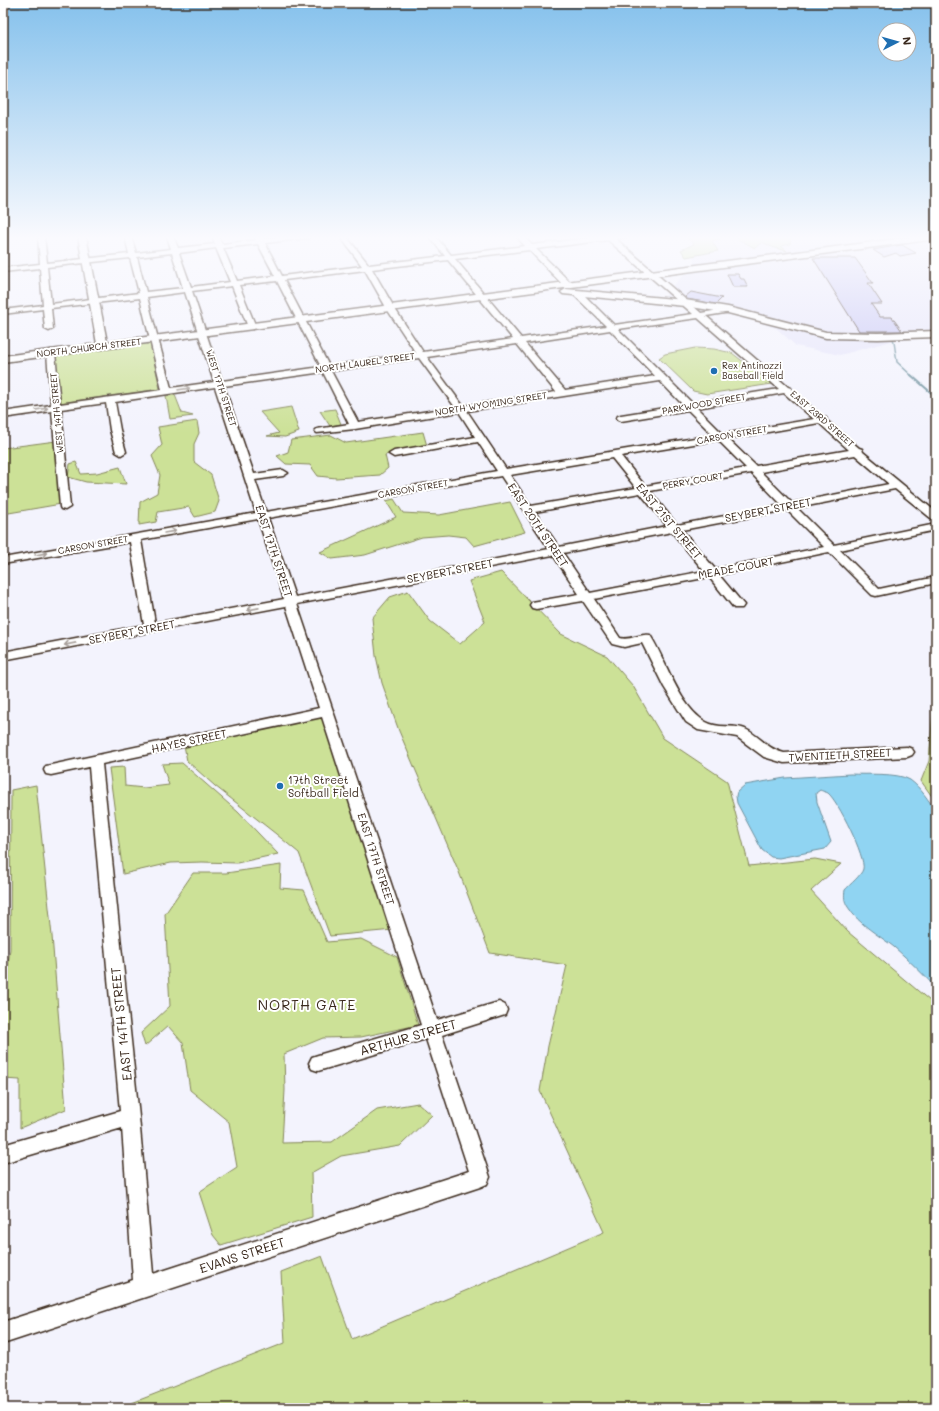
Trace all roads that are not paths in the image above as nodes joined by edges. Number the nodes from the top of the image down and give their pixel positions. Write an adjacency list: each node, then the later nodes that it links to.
1 (47, 302): 14 (street)
2 (79, 302): 14 (street)
3 (93, 302): 27 (main road)
4 (145, 302): 25 (street)
5 (192, 302): 23 (street, WEST 17TH STREET)
6 (241, 302): 20 (street)
7 (291, 302): 19 (street)
8 (387, 302): 15 (street, EAST 20TH STREET)
9 (445, 302): 15 (main road, NORTH CHURCH STREET)
10 (486, 302): 26 (street)
11 (586, 302): 21 (street)
12 (671, 302): 13 (main road)
13 (685, 303): 16 (main road); 18 (street, EAST 23RD STREET)
14 (47, 306): 17 (street); 22 (street)
15 (391, 309): 19 (main road, NORTH CHURCH STREET); 29 (street, EAST 20TH STREET)
16 (728, 310): 18 (street, NORTH LAUREL STREET); 24 (main road)
17 (3, 312)
18 (701, 315): 21 (street, NORTH LAUREL STREET); 34 (street, EAST 23RD STREET)
19 (300, 320): 20 (main road, NORTH CHURCH STREET); 31 (street)
20 (252, 327): 23 (main road, NORTH CHURCH STREET)
21 (613, 328): 26 (street, NORTH LAUREL STREET); 32 (street)
22 (49, 329)
23 (203, 333): 25 (main road, NORTH CHURCH STREET); 33 (street, WEST 17TH STREET)
24 (936, 334)
25 (154, 340): 27 (main road, NORTH CHURCH STREET); 35 (street)
26 (519, 341): 29 (street, NORTH LAUREL STREET); 36 (street)
27 (103, 347): 28 (main road, NORTH CHURCH STREET)
28 (51, 353): 30 (main road, NORTH CHURCH STREET); 38 (street, WEST 14TH STREET)
29 (421, 355): 31 (street, NORTH LAUREL STREET); 40 (street, EAST 20TH STREET)
30 (3, 359)
31 (325, 369): 33 (street, NORTH LAUREL STREET); 44 (street)
32 (662, 378): 36 (street, NORTH WYOMING STREET); 39 (street)
33 (219, 384): 35 (street, NORTH LAUREL STREET, one-way to 33); 48 (street, WEST 17TH STREET)
34 (788, 390): 39 (street, PARKWOOD STREET); 43 (street, EAST 23RD STREET)
35 (167, 391): 37 (street, NORTH LAUREL STREET)
36 (562, 393): 40 (street, NORTH WYOMING STREET)
37 (110, 399): 38 (street, NORTH LAUREL STREET); 50 (street)
38 (56, 407): 41 (street, NORTH LAUREL STREET, one-way to 38); 60 (street, WEST 14TH STREET)
39 (691, 407): 42 (street, PARKWOOD STREET); 46 (street)
40 (461, 409): 44 (street, NORTH WYOMING STREET); 47 (street, EAST 20TH STREET)
41 (3, 415)
42 (621, 418)
43 (823, 420): 46 (street, CARSON STREET); 49 (street, EAST 23RD STREET)
44 (355, 426): 45 (street, NORTH WYOMING STREET)
45 (320, 431)
46 (721, 437): 52 (street, CARSON STREET); 53 (street)
47 (481, 439): 51 (street); 55 (street, EAST 20TH STREET)
48 (241, 450): 56 (street, EAST 17TH STREET)
49 (859, 451): 53 (street, PERRY COURT); 57 (street, EAST 23RD STREET)
50 (121, 452)
51 (394, 454)
52 (615, 456): 55 (street, CARSON STREET); 58 (street, EAST 21ST STREET)
53 (754, 470): 58 (street, PERRY COURT); 59 (street)
54 (283, 473): 56 (street)
55 (503, 473): 61 (street, EAST 20TH STREET); 62 (street, CARSON STREET)
56 (250, 478): 62 (street, EAST 17TH STREET)
57 (897, 486): 59 (street, SEYBERT STREET); 63 (street, EAST 23RD STREET)
58 (643, 490): 61 (street, PERRY COURT); 65 (street, EAST 21ST STREET)
59 (790, 506): 65 (street, SEYBERT STREET); 67 (street)
60 (65, 507)
61 (528, 510): 68 (street, EAST 20TH STREET)
62 (263, 516): 66 (street, CARSON STREET, one-way to 62); 73 (street, EAST 17TH STREET)
63 (936, 517)
64 (936, 527): 67 (street, MEADE COURT)
65 (674, 528): 68 (street, SEYBERT STREET); 70 (street, EAST 21ST STREET)
66 (135, 538): 69 (street, CARSON STREET, one-way to 66); 76 (street)
67 (832, 548): 70 (street, MEADE COURT); 71 (street)
68 (555, 551): 72 (street, EAST 20TH STREET); 73 (street, SEYBERT STREET)
69 (3, 561)
70 (711, 573): 72 (street, MEADE COURT); 75 (street, EAST 21ST STREET)
71 (936, 580)
72 (586, 596): 74 (street, MEADE COURT); 77 (street, EAST 20TH STREET)
73 (291, 601): 76 (street, SEYBERT STREET, one-way to 76); 79 (street, EAST 17TH STREET)
74 (536, 605)
75 (738, 606)
76 (150, 628): 78 (street, SEYBERT STREET, one-way to 78)
77 (616, 641): 80 (street, TWENTIETH STREET)
78 (3, 656)
79 (327, 711): 81 (street, HAYES STREET); 84 (street, EAST 17TH STREET)
80 (907, 752)
81 (95, 761): 82 (street, HAYES STREET); 86 (street, EAST 14TH STREET)
82 (51, 770)
83 (499, 1010): 84 (street, ARTHUR STREET)
84 (432, 1030): 85 (street, ARTHUR STREET); 88 (street, EAST 17TH STREET)
85 (318, 1063)
86 (130, 1117): 87 (street); 89 (street, EAST 14TH STREET)
87 (3, 1154)
88 (480, 1177): 89 (street, EVANS STREET)
89 (144, 1287): 90 (street, EVANS STREET)
90 (3, 1333)

